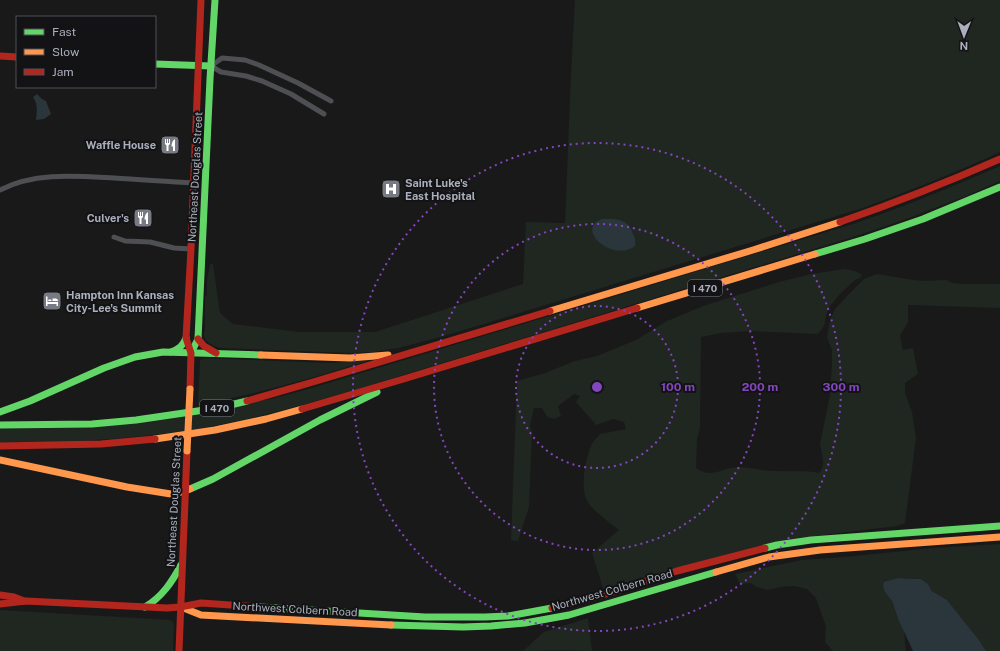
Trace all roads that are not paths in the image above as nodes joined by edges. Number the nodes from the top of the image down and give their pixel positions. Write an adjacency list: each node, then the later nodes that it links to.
1 (202, 0): 6 (main road, Northeast Douglas Street)
2 (215, 0): 7 (main road, Northeast Douglas Street)
3 (0, 56): 4 (main road)
4 (16, 57)
5 (156, 64): 6 (main road)
6 (199, 66): 7 (main road); 11 (main road, Northeast Douglas Street)
7 (211, 66): 8 (street); 9 (street); 17 (main road, Northeast Douglas Street)
8 (331, 101)
9 (324, 114)
10 (1000, 160): 18 (main road, I 470)
11 (194, 183): 13 (street); 15 (main road, Northeast Douglas Street)
12 (1000, 187): 22 (main road, I 470)
13 (0, 190)
14 (114, 237): 15 (street)
15 (191, 249): 16 (main road, Northeast Douglas Street)
16 (186, 338): 19 (main road); 20 (main road, Northeast Douglas Street)
17 (198, 339): 20 (main road, Northeast Douglas Street); 21 (main road)
18 (427, 348): 21 (main road); 24 (main road, I 470)
19 (171, 352): 20 (main road); 23 (main road)
20 (191, 353): 21 (main road); 27 (main road, Northeast Douglas Street, bridge)
21 (217, 354)
22 (406, 378): 25 (main road, I 470); 27 (main road)
23 (0, 412)
24 (0, 425)
25 (0, 446)
26 (0, 460): 27 (main road)
27 (185, 491): 30 (main road, Northeast Douglas Street)
28 (1000, 526): 36 (main road, Northwest Colbern Road)
29 (1000, 537): 37 (main road, Northwest Colbern Road)
30 (182, 564): 34 (main road); 35 (main road, Northeast Douglas Street)
31 (0, 595): 32 (main road)
32 (26, 601): 33 (main road); 34 (main road, Northwest Colbern Road)
33 (0, 604)
34 (145, 607): 35 (main road, Northwest Colbern Road)
35 (180, 607): 36 (main road, Northwest Colbern Road); 37 (main road, Northwest Colbern Road); 38 (main road, Northeast Douglas Street)
36 (490, 617): 37 (main road)
37 (491, 626)
38 (178, 651)

